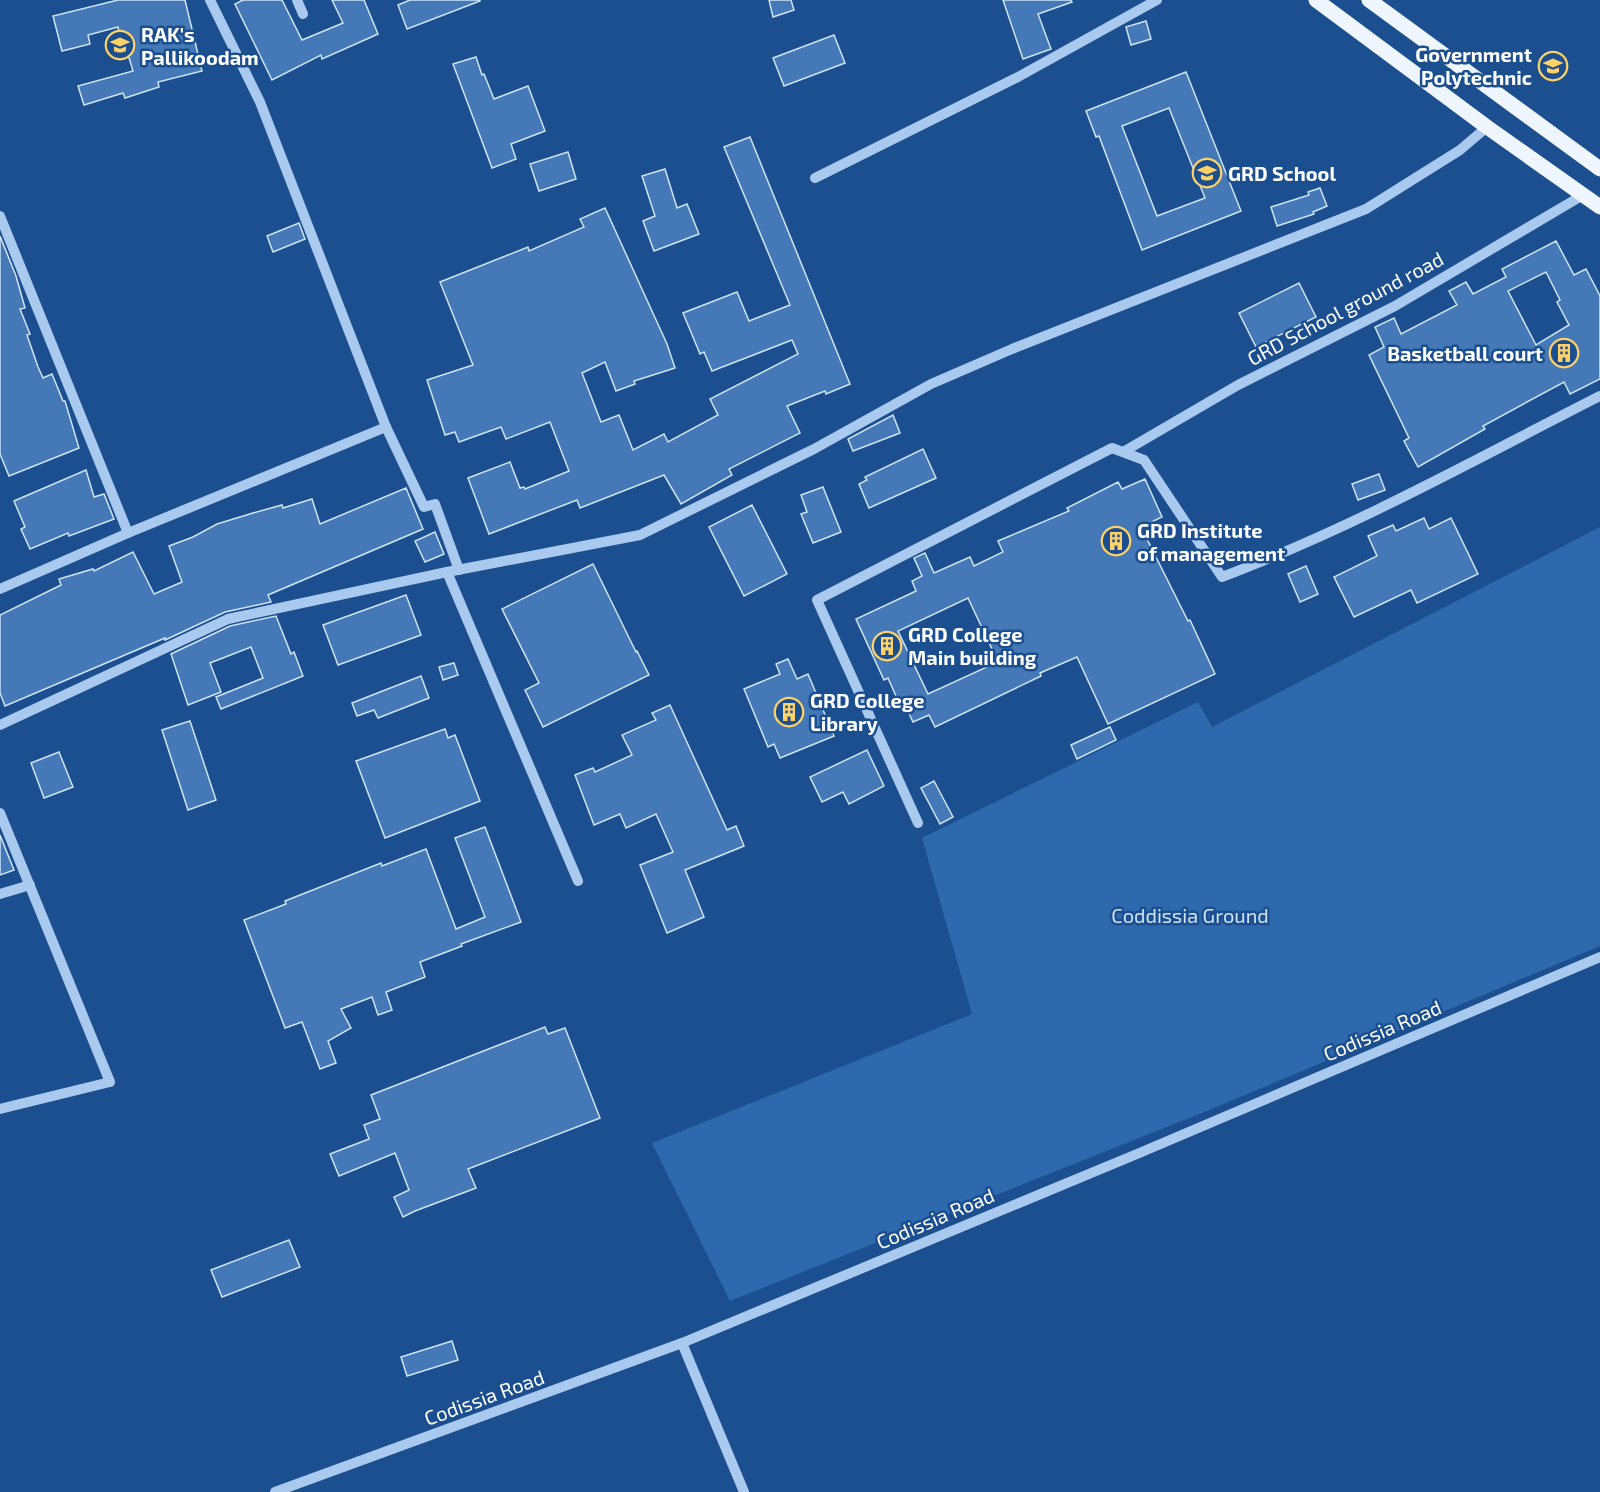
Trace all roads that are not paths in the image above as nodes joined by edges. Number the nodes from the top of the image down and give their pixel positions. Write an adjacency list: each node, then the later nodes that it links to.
1 (210, 0): 14 (street)
2 (297, 0): 6 (street)
3 (1157, 0): 9 (street)
4 (1316, 0): 7 (main road)
5 (1369, 0): 8 (main road)
6 (303, 14)
7 (1487, 127): 10 (main road); 17 (street)
8 (1600, 169)
9 (815, 178)
10 (1583, 195): 11 (main road); 15 (street, GRD School ground road)
11 (1600, 207)
12 (0, 216): 16 (street)
13 (1600, 396): 15 (street)
14 (386, 427): 16 (street); 17 (street)
15 (1123, 452): 22 (street)
16 (128, 533): 19 (street)
17 (459, 570): 18 (street)
18 (447, 572): 20 (street); 23 (street)
19 (0, 590)
20 (0, 725)
21 (0, 813): 24 (street)
22 (918, 823)
23 (578, 881)
24 (30, 885): 25 (street); 27 (street)
25 (0, 894)
26 (1600, 957): 28 (street, Codissia Road)
27 (0, 1109)
28 (682, 1343): 29 (street, Codissia Road); 30 (street)
29 (275, 1492)
30 (744, 1492)

